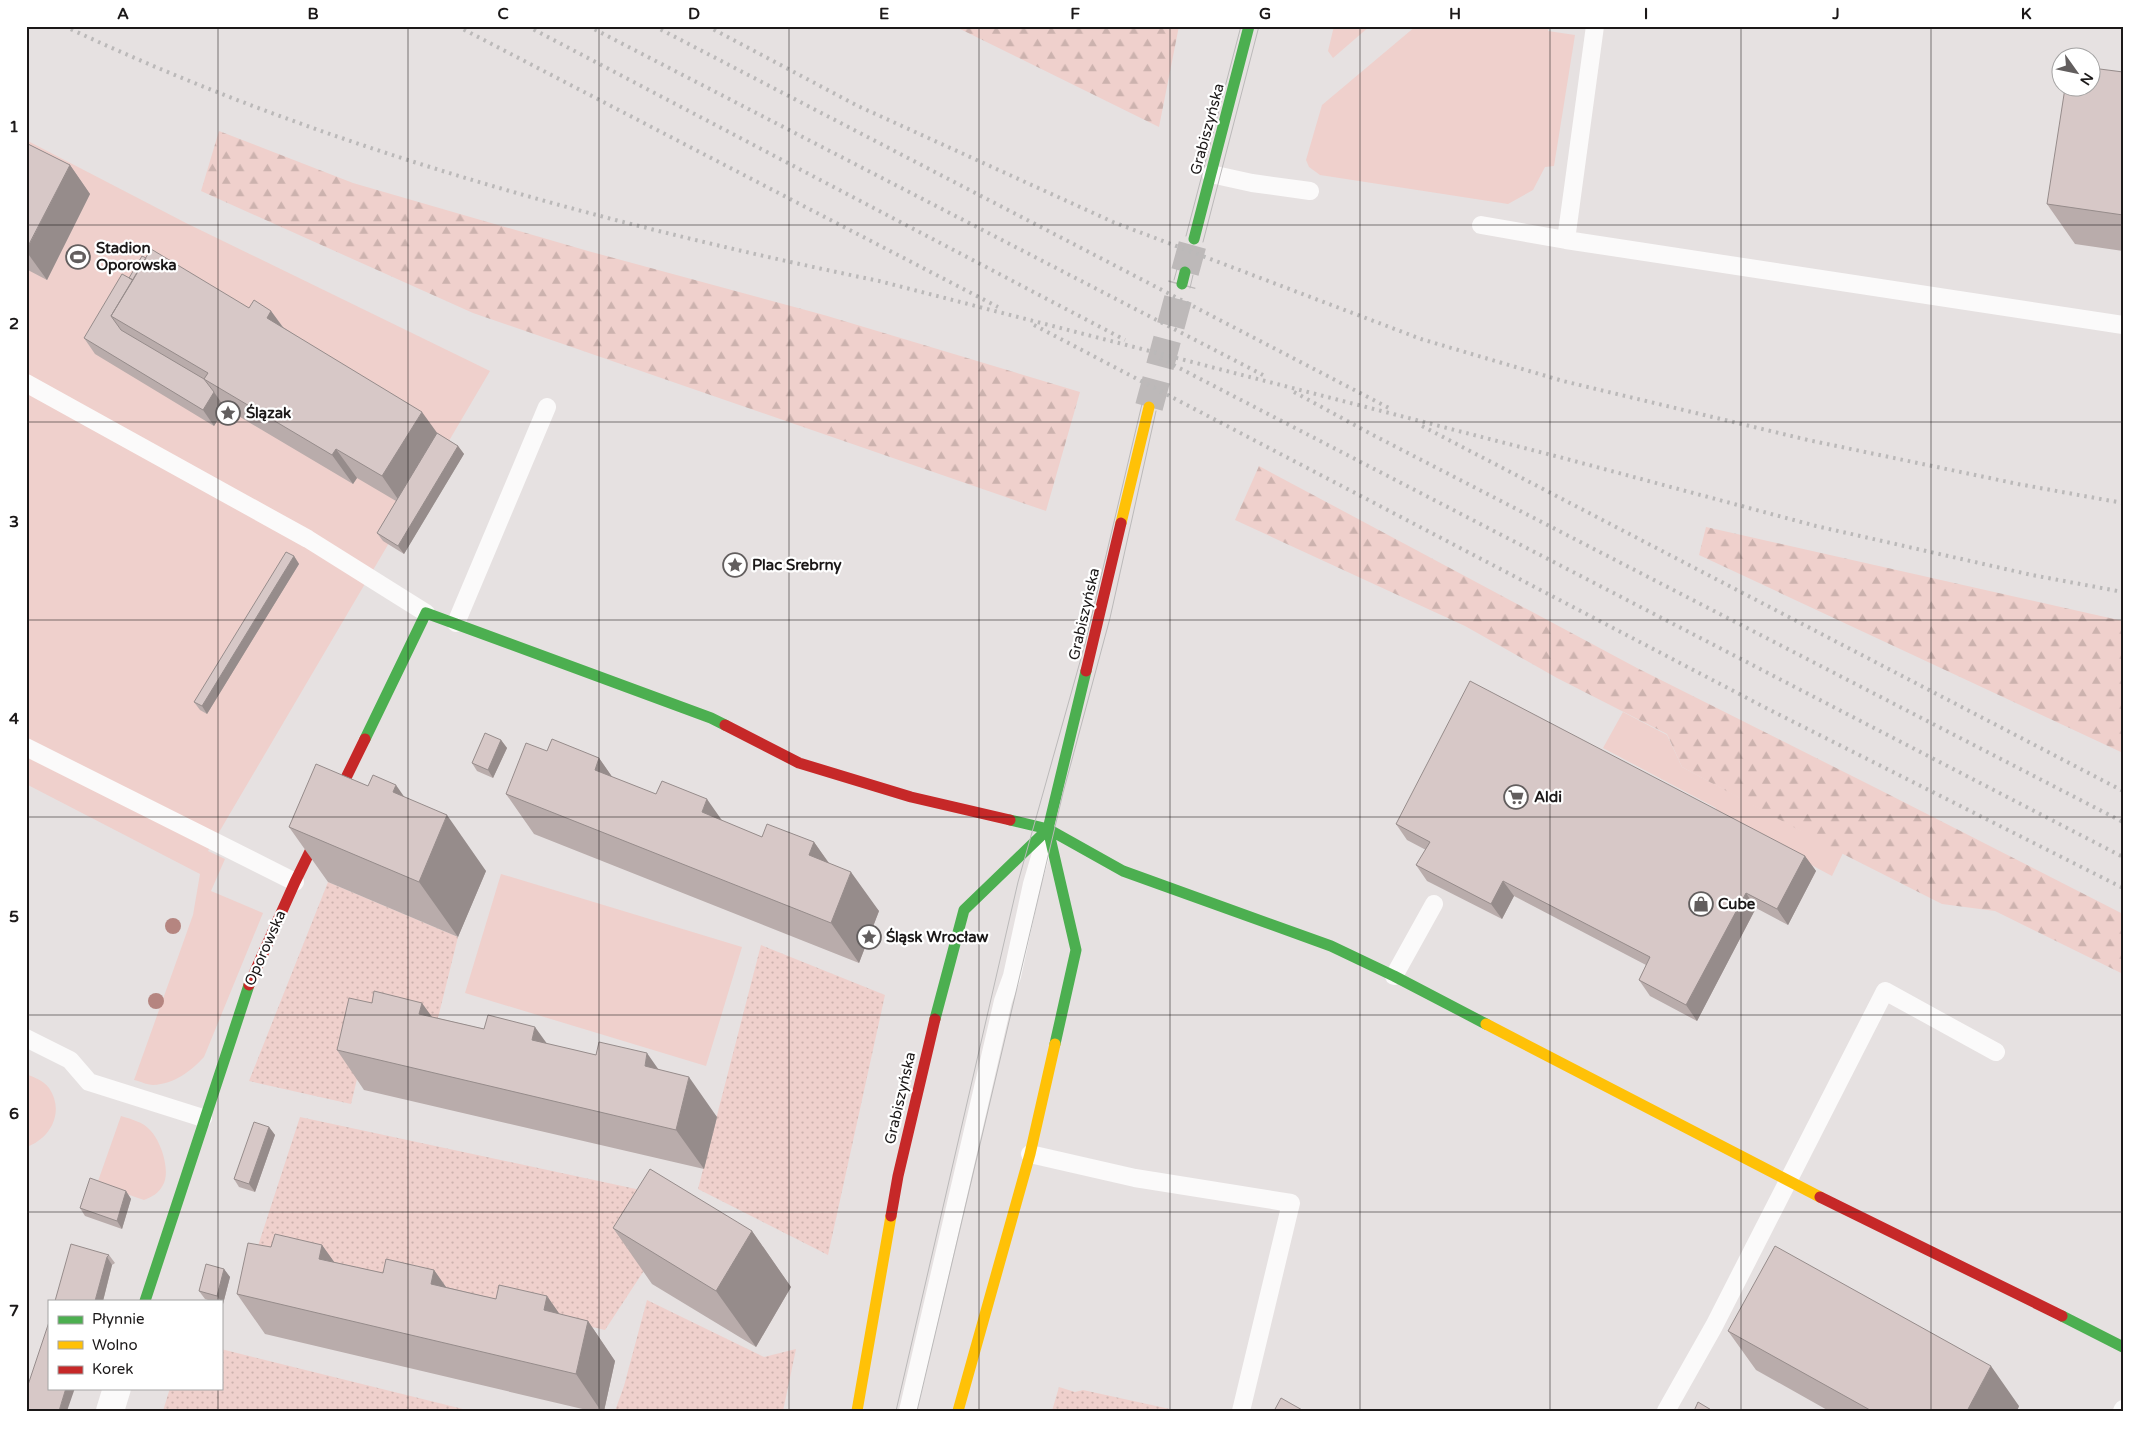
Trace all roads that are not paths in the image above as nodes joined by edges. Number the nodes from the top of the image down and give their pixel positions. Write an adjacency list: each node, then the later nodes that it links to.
1 (1250, 26): 3 (street, Grabiszyńska)
2 (1595, 26): 7 (lane)
3 (1211, 174): 4 (lane); 6 (street, Grabiszyńska)
4 (1310, 191)
5 (1481, 225): 7 (lane)
6 (1194, 239)
7 (1566, 240): 10 (lane)
8 (1185, 272): 9 (street)
9 (1182, 284)
10 (2123, 325)
11 (26, 383): 14 (lane)
12 (547, 407): 15 (lane)
13 (1149, 407): 17 (street, Grabiszyńska)
14 (426, 613): 15 (street); 18 (street, Oporowska)
15 (456, 624): 17 (street)
16 (26, 747): 18 (lane)
17 (1048, 829): 20 (street); 24 (street, Grabiszyńska); 30 (street, Grabiszyńska); 31 (lane)
18 (295, 882): 23 (street, Oporowska)
19 (1434, 904): 20 (lane)
20 (1394, 976): 25 (street)
21 (26, 1038): 23 (lane)
22 (1996, 1052): 25 (lane)
23 (203, 1118): 26 (street, Oporowska)
24 (1030, 1154): 32 (street, Grabiszyńska); 33 (lane)
25 (1787, 1181): 27 (street); 34 (lane)
26 (145, 1300)
27 (2123, 1348)
28 (116, 1390): 29 (street)
29 (110, 1411)
30 (857, 1411)
31 (908, 1411)
32 (958, 1411)
33 (1241, 1411)
34 (1666, 1411)

